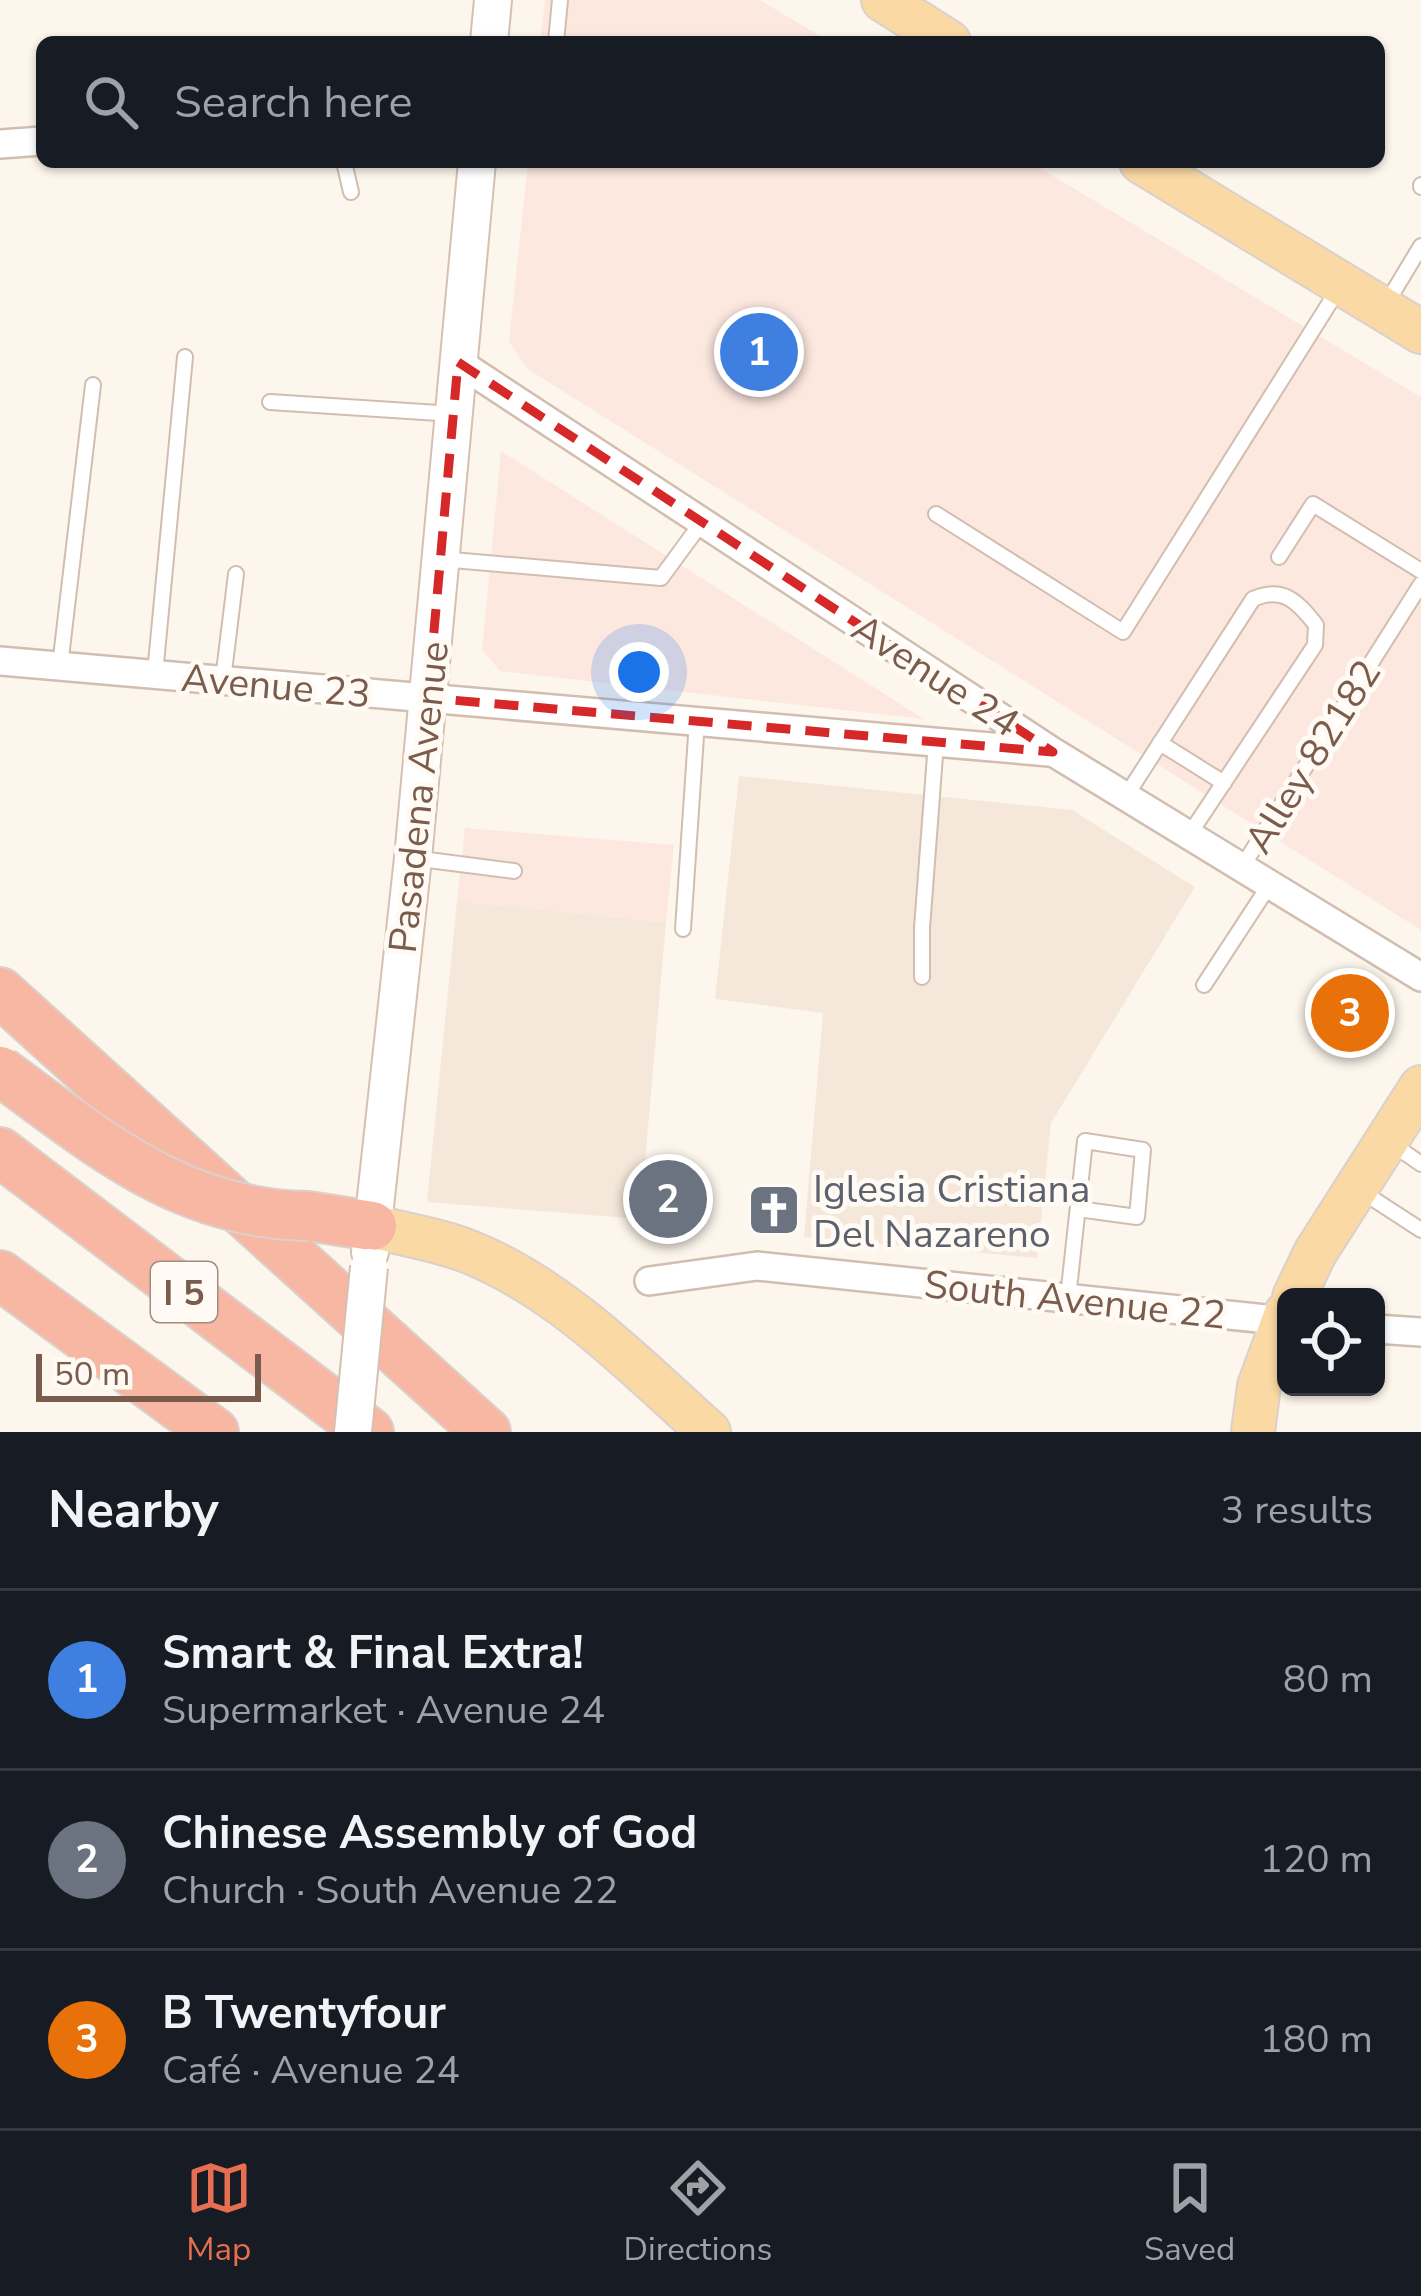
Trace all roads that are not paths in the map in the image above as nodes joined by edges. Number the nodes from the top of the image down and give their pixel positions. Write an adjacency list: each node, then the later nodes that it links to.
1 (493, 0): 4 (main road)
2 (560, 0): 5 (lane)
3 (883, 0): 6 (main road)
4 (490, 36)
5 (557, 36)
6 (940, 36)
7 (36, 141): 8 (street)
8 (0, 144)
9 (345, 168): 12 (lane)
10 (476, 168): 18 (main road, Pasadena Avenue)
11 (1151, 168): 14 (main road)
12 (351, 192)
13 (1421, 246): 15 (lane)
14 (1342, 284): 15 (main road); 22 (lane)
15 (1384, 308): 16 (main road)
16 (1421, 332)
17 (185, 358): 31 (lane)
18 (458, 362): 21 (main road, Pasadena Avenue); 23 (street, Avenue 24)
19 (93, 386): 30 (lane)
20 (270, 402): 21 (lane)
21 (454, 414): 25 (main road, Pasadena Avenue)
22 (936, 514)
23 (702, 522): 25 (lane); 37 (street, Avenue 24)
24 (1279, 557): 26 (lane)
25 (441, 559): 33 (main road, Pasadena Avenue)
26 (1421, 572)
27 (236, 574): 32 (lane)
28 (1421, 584): 42 (lane, Alley 82182)
29 (0, 661): 30 (street, Avenue 23)
30 (60, 666): 31 (street, Avenue 23)
31 (155, 674): 32 (street, Avenue 23)
32 (223, 680): 33 (street, Avenue 23)
33 (428, 698): 34 (street, Avenue 23); 41 (main road, Pasadena Avenue)
34 (697, 721): 35 (street, Avenue 23); 45 (lane)
35 (936, 742): 37 (street, Avenue 23); 46 (lane)
36 (1160, 743): 38 (lane); 38 (lane); 39 (lane)
37 (1054, 752): 39 (street, Avenue 24)
38 (1224, 782): 40 (lane)
39 (1126, 796): 40 (street, Avenue 24)
40 (1190, 835): 42 (street, Avenue 24)
41 (413, 859): 43 (lane); 57 (main road, Pasadena Avenue)
42 (1242, 867): 44 (street, Avenue 24)
43 (514, 871)
44 (1270, 884): 47 (street, Avenue 24); 48 (lane)
45 (683, 929)
46 (922, 977)
47 (1421, 977)
48 (1204, 986)
49 (0, 992): 69 (highway)
50 (0, 1072): 57 (highway, bridge)
51 (1421, 1087): 53 (main road)
52 (0, 1152): 68 (highway, I 5)
53 (1404, 1152): 54 (main road)
54 (1357, 1189): 56 (lane); 60 (main road)
55 (1078, 1209): 55 (lane); 61 (lane)
56 (1421, 1229)
57 (371, 1247): 67 (main road, Pasadena Avenue, bridge); 70 (main road)
58 (0, 1275): 66 (highway, I 5)
59 (649, 1281): 61 (street, South Avenue 22)
60 (1299, 1288)
61 (1068, 1298): 62 (street, South Avenue 22)
62 (1277, 1312)
63 (1385, 1330): 64 (street)
64 (1421, 1333)
65 (1277, 1339): 71 (main road)
66 (214, 1432)
67 (353, 1432)
68 (369, 1432)
69 (486, 1432)
70 (710, 1432)
71 (1253, 1432)

